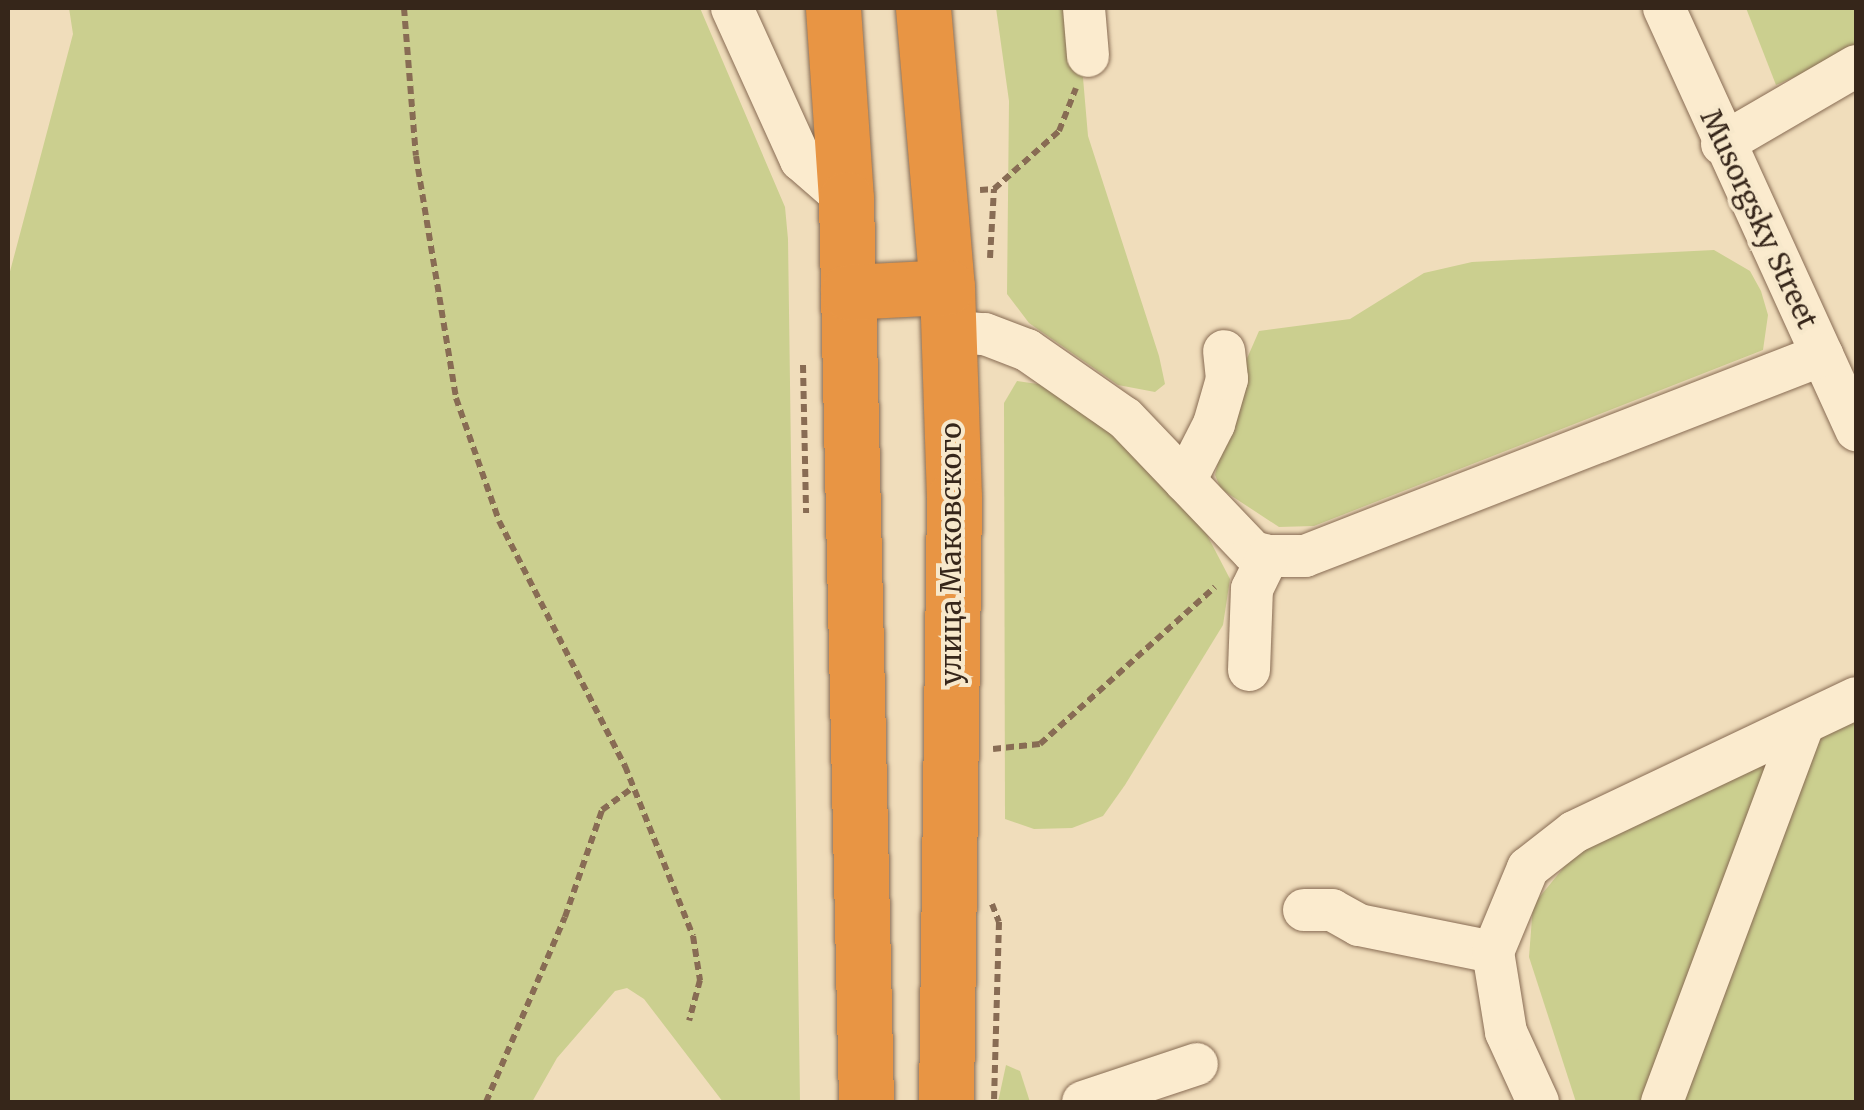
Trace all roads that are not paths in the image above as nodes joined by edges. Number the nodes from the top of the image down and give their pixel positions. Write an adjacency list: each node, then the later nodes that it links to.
1 (732, 8): 9 (street)
2 (832, 8): 9 (highway)
3 (923, 8): 11 (highway, улица Маковского)
4 (1084, 8): 6 (street)
5 (1664, 8): 8 (street, Musorgsky Street)
6 (1088, 56)
7 (1856, 66): 8 (street)
8 (1722, 144): 13 (street, Musorgsky Street)
9 (846, 200): 10 (highway)
10 (848, 292): 11 (highway); 23 (highway)
11 (947, 309): 15 (street); 24 (highway, улица Маковского)
12 (1224, 351): 15 (street)
13 (1822, 356): 14 (street, Musorgsky Street); 16 (street)
14 (1856, 430)
15 (1186, 482): 16 (street)
16 (1260, 554): 17 (street)
17 (1249, 670)
18 (1856, 698): 19 (street)
19 (1803, 724): 21 (street); 27 (street)
20 (1304, 910): 21 (street)
21 (1493, 952): 26 (street)
22 (1197, 1064): 25 (street)
23 (866, 1102)
24 (946, 1102)
25 (1083, 1102)
26 (1538, 1102)
27 (1662, 1102)

